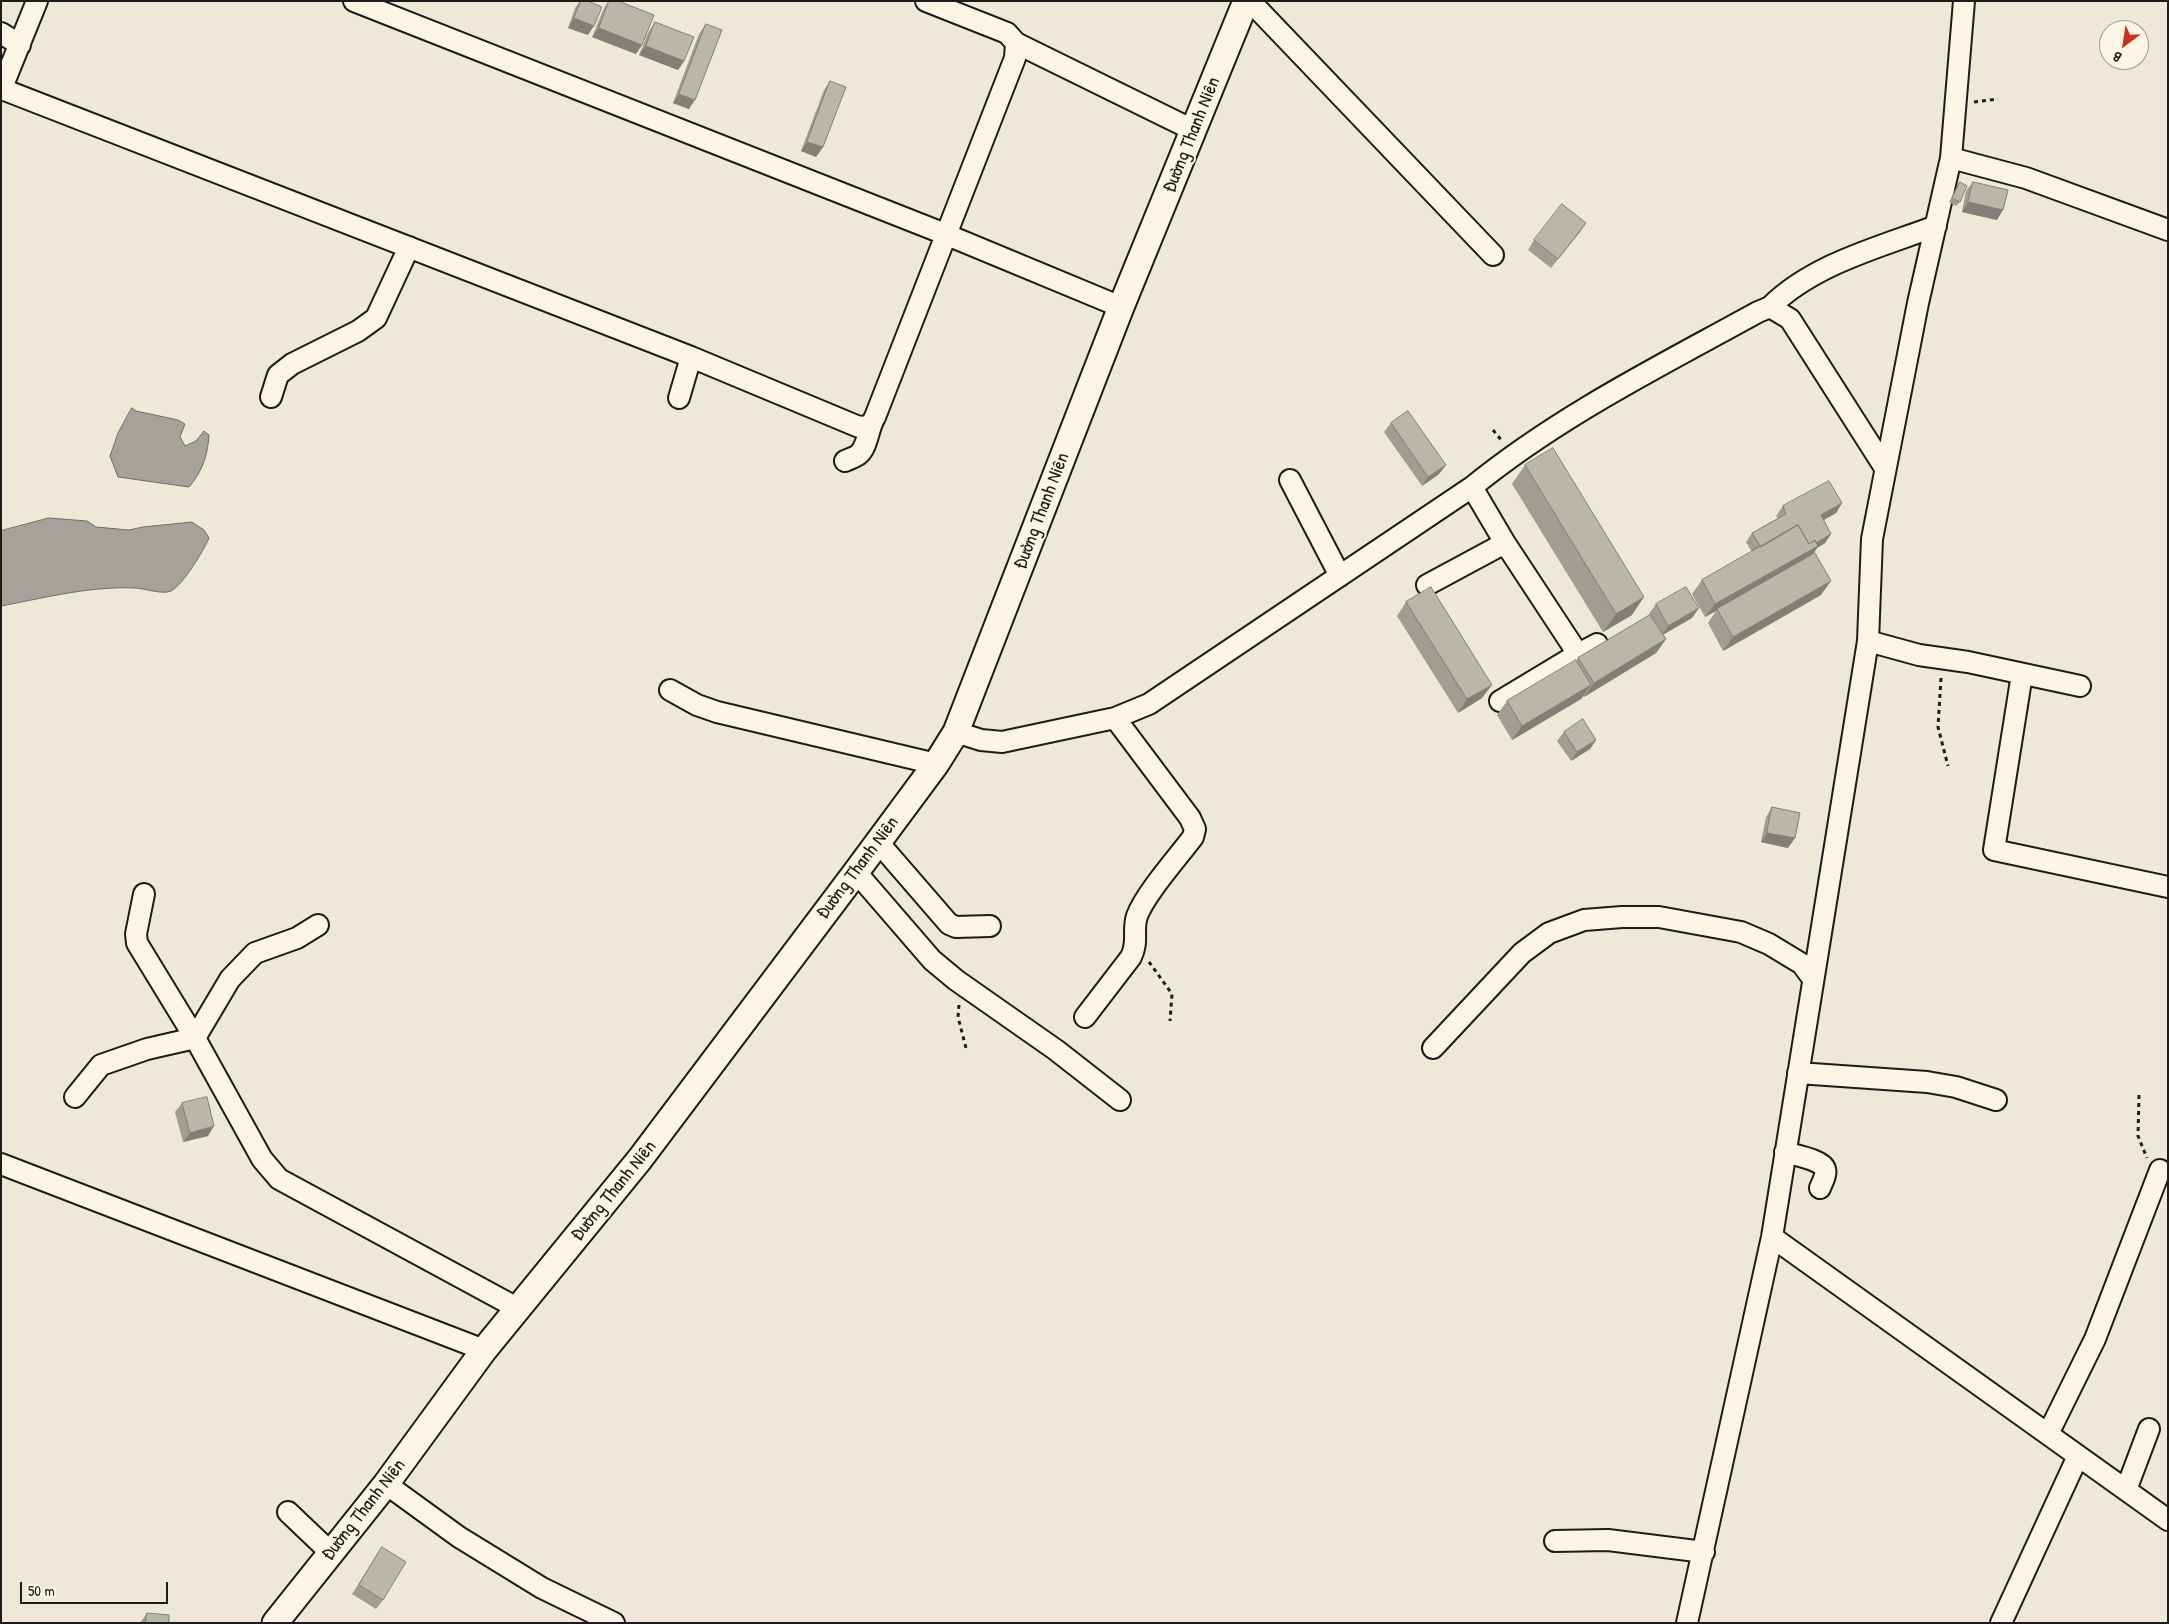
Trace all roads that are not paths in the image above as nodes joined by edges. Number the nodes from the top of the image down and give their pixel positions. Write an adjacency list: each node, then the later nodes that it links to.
1 (37, 1): 9 (street)
2 (354, 1): 15 (street)
3 (926, 1): 8 (street)
4 (1246, 1): 11 (main road, Đường Thanh Niên)
5 (1250, 1): 17 (street)
6 (1964, 1): 12 (street)
7 (1, 33): 9 (street)
8 (1016, 43): 11 (street); 15 (street)
9 (20, 45): 10 (street)
10 (2, 90): 16 (street)
11 (1193, 130): 18 (main road, Đường Thanh Niên)
12 (1951, 158): 13 (street); 14 (street)
13 (1936, 226): 19 (street); 25 (street)
14 (2168, 230)
15 (945, 234): 18 (street); 23 (street)
16 (409, 247): 20 (street); 21 (street)
17 (1493, 256)
18 (1121, 307): 39 (main road, Đường Thanh Niên)
19 (1770, 307): 25 (street); 27 (street)
20 (691, 357): 22 (street); 23 (street)
21 (271, 397)
22 (679, 398)
23 (869, 426): 24 (street)
24 (845, 461)
25 (1886, 468): 31 (street)
26 (1290, 480): 29 (street)
27 (1472, 487): 28 (street); 29 (street)
28 (1505, 543): 30 (street); 33 (street)
29 (1340, 576): 38 (street)
30 (1427, 585)
31 (1868, 641): 34 (street); 47 (street)
32 (1597, 644): 33 (street)
33 (1578, 654): 37 (street)
34 (2022, 674): 35 (street); 43 (street)
35 (2080, 686)
36 (670, 690): 40 (street)
37 (1500, 701)
38 (1116, 718): 39 (street); 48 (street)
39 (956, 732): 40 (main road, Đường Thanh Niên)
40 (936, 764): 41 (main road, Đường Thanh Niên)
41 (878, 842): 42 (main road, Đường Thanh Niên); 46 (street)
42 (856, 872): 53 (street); 60 (main road, Đường Thanh Niên)
43 (2168, 887)
44 (144, 894): 49 (street)
45 (318, 925): 49 (street)
46 (990, 926)
47 (1813, 979): 50 (street); 51 (street)
48 (1085, 1018)
49 (194, 1038): 52 (street); 60 (street)
50 (1433, 1048)
51 (1798, 1073): 54 (street); 55 (street)
52 (75, 1097)
53 (1120, 1100)
54 (1996, 1100)
55 (1785, 1152): 58 (street); 59 (street)
56 (1, 1164): 61 (street)
57 (2160, 1170): 63 (street)
58 (1820, 1188)
59 (1772, 1237): 63 (street); 70 (street)
60 (519, 1309): 61 (main road, Đường Thanh Niên)
61 (484, 1350): 65 (main road, Đường Thanh Niên)
62 (2149, 1429): 66 (street)
63 (2048, 1434): 64 (street)
64 (2078, 1456): 66 (street); 75 (street)
65 (386, 1484): 71 (main road, Đường Thanh Niên); 73 (street)
66 (2126, 1490): 68 (street)
67 (288, 1512): 71 (street)
68 (2168, 1520)
69 (1555, 1540): 70 (street)
70 (1704, 1552): 74 (street)
71 (331, 1553): 72 (main road, Đường Thanh Niên)
72 (275, 1623)
73 (614, 1623)
74 (1687, 1623)
75 (2001, 1623)

